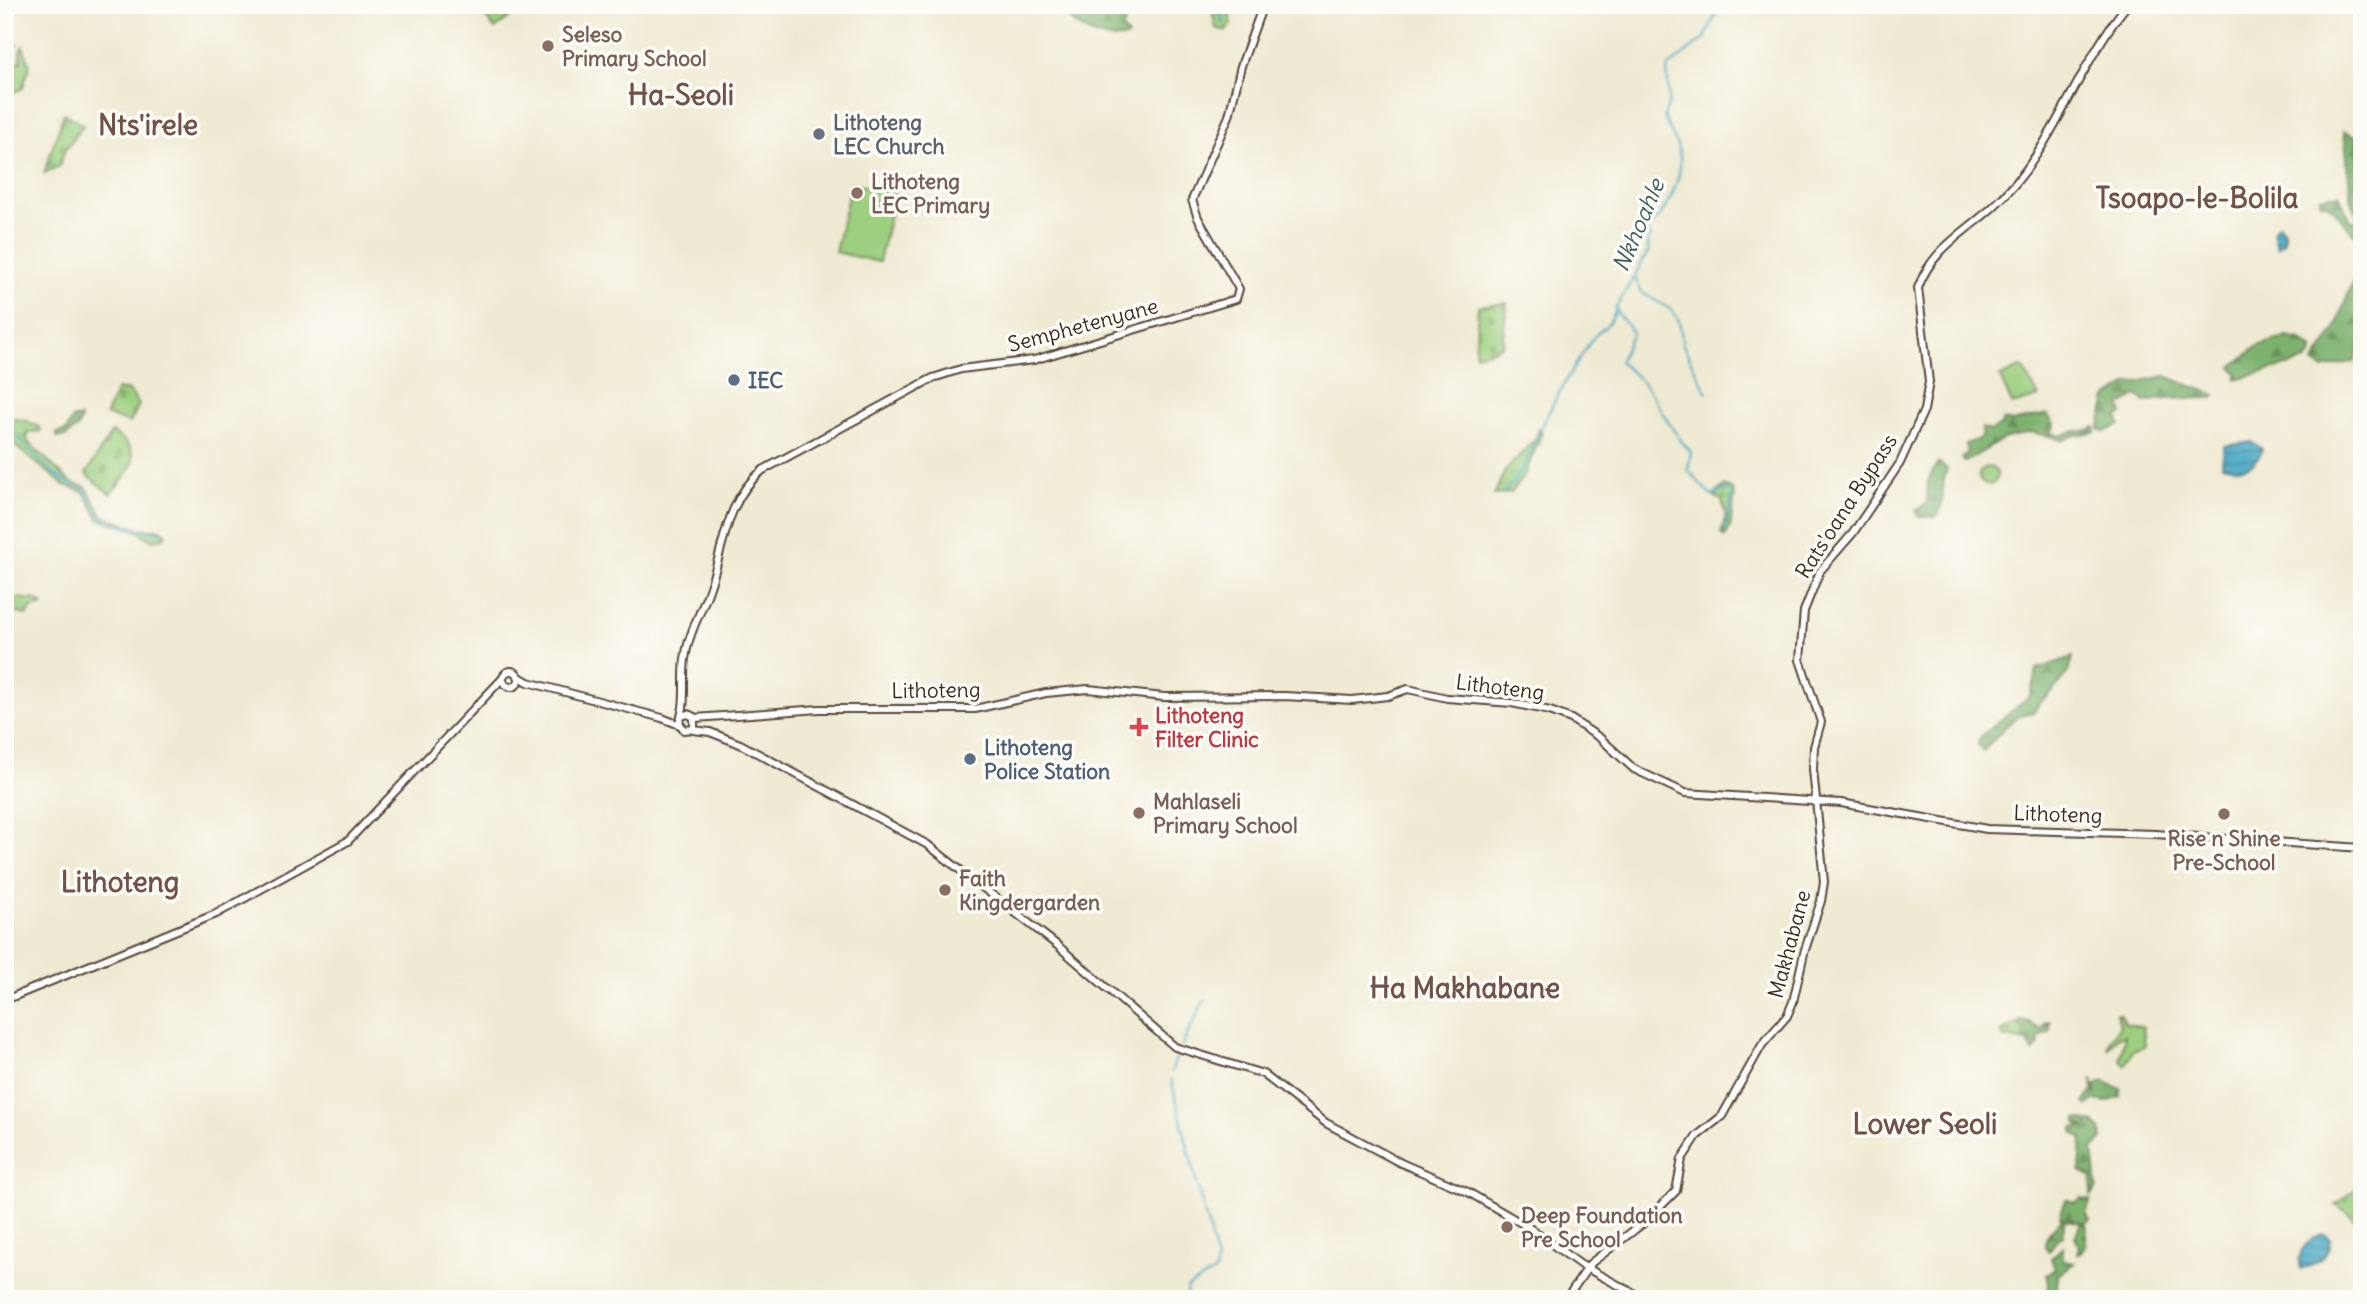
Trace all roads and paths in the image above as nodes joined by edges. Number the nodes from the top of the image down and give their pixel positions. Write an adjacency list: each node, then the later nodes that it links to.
1 (1263, 5): 9 (main road, Semphetenyane)
2 (2127, 5): 16 (main road, Rats'oana Bypass)
3 (518, 676): 4 (main road); 5 (main road); 6 (main road)
4 (502, 679): 7 (main road); 8 (main road)
5 (528, 682): 6 (main road); 11 (main road)
6 (517, 685): 7 (main road)
7 (508, 687): 8 (main road)
8 (490, 695): 18 (main road)
9 (683, 700): 10 (main road); 12 (main road)
10 (682, 717): 11 (main road, Lithoteng); 12 (main road, Lithoteng); 13 (main road)
11 (662, 718): 13 (main road)
12 (694, 718): 14 (main road); 15 (main road); 16 (main road, Lithoteng)
13 (680, 726): 14 (main road)
14 (692, 730): 15 (main road)
15 (710, 732): 19 (main road)
16 (1815, 802): 17 (main road, Lithoteng); 19 (main road, Makhabane)
17 (2362, 848)
18 (5, 1000)
19 (1588, 1269): 20 (main road, Makhabane); 21 (main road)
20 (1566, 1299)
21 (1644, 1299)

